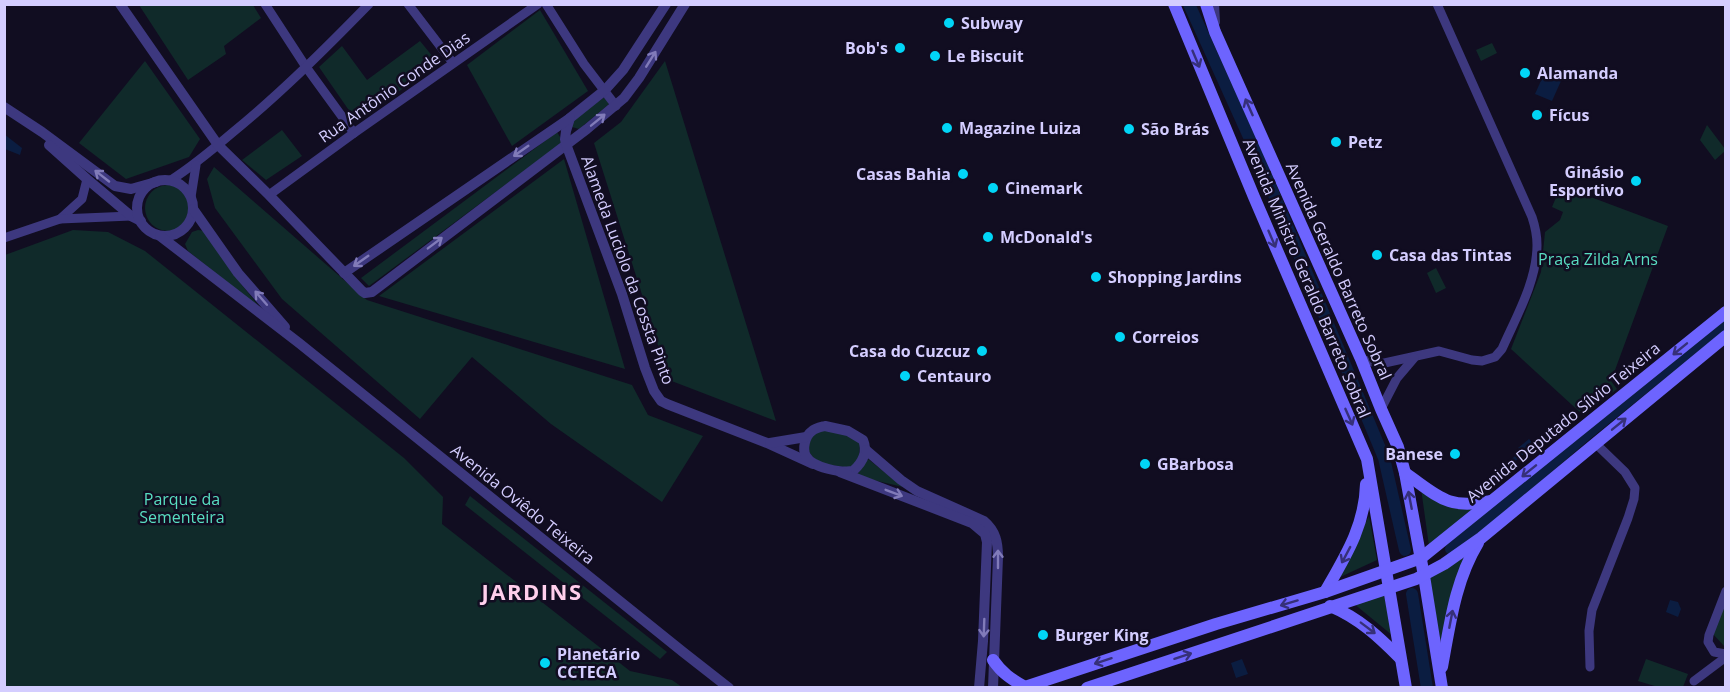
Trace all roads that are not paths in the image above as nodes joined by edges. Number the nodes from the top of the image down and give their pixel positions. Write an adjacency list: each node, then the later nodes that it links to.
1 (120, 4): 23 (street)
2 (265, 4): 15 (street)
3 (369, 4): 15 (street)
4 (408, 4): 14 (street)
5 (538, 4): 14 (street, Rua Antônio Conde Dias)
6 (546, 4): 16 (street)
7 (666, 4): 16 (street)
8 (685, 4): 17 (street, Alameda Luciolo da Cossta Pinto, one-way to 8)
9 (1174, 4): 46 (main road, Avenida Ministro Geraldo Barreto Sobral, one-way to 46)
10 (1206, 4): 13 (main road, Avenida Geraldo Barreto Sobral)
11 (1214, 4): 13 (street)
12 (1437, 4): 39 (street)
13 (1215, 32): 40 (main road, Avenida Geraldo Barreto Sobral, one-way to 13)
14 (453, 63): 21 (street, Rua Antônio Conde Dias)
15 (306, 68): 21 (street); 23 (street)
16 (605, 90): 17 (street); 20 (street)
17 (616, 106): 22 (street, Alameda Luciolo da Cossta Pinto, one-way to 17)
18 (4, 107): 19 (street)
19 (18, 117): 25 (street); 27 (street, one-way to 19)
20 (570, 117): 22 (street, Alameda Luciolo da Cossta Pinto); 35 (street, one-way to 35)
21 (354, 133): 28 (street, Rua Antônio Conde Dias)
22 (566, 144): 35 (street, Alameda Luciolo da Cossta Pinto, one-way to 22); 43 (street, Alameda Luciolo da Cossta Pinto)
23 (218, 145): 24 (street); 28 (street)
24 (196, 165): 26 (street); 29 (street)
25 (87, 179): 31 (street); 32 (street)
26 (171, 180): 27 (street); 29 (street)
27 (156, 182): 32 (street)
28 (269, 195): 35 (street)
29 (191, 197): 30 (street)
30 (193, 209): 33 (street); 38 (street, Avenida Oviêdo Teixeira, one-way to 30)
31 (60, 219): 32 (street); 34 (street)
32 (136, 219): 33 (street)
33 (160, 236): 38 (street, Avenida Oviêdo Teixeira)
34 (4, 238)
35 (344, 273)
36 (1725, 312): 50 (main road, Avenida Deputado Sílvio Teixeira, one-way to 50)
37 (1725, 336): 44 (main road, one-way to 37)
38 (298, 343): 65 (street, Avenida Oviêdo Teixeira)
39 (1414, 358): 40 (street); 41 (street)
40 (1361, 359): 41 (main road, Avenida Geraldo Barreto Sobral)
41 (1381, 409): 49 (main road, Avenida Geraldo Barreto Sobral)
42 (806, 437): 43 (street); 45 (street); 47 (street)
43 (767, 443): 47 (street, Alameda Luciolo da Cossta Pinto)
44 (1595, 443): 51 (main road); 62 (street)
45 (866, 450): 48 (street); 61 (street, one-way to 45)
46 (1367, 459): 53 (main road, Avenida Ministro Geraldo Barreto Sobral); 57 (main road, one-way to 57)
47 (813, 464): 48 (street)
48 (840, 472): 66 (street, one-way to 66)
49 (1405, 473): 50 (main road); 52 (main road, Avenida Geraldo Barreto Sobral, one-way to 49)
50 (1494, 500): 52 (main road, Avenida Deputado Sílvio Teixeira)
51 (1481, 538): 54 (main road); 64 (main road, one-way to 51)
52 (1421, 558): 53 (main road, Avenida Deputado Sílvio Teixeira); 54 (main road, Avenida Geraldo Barreto Sobral)
53 (1385, 571): 55 (main road, Avenida Ministro Geraldo Barreto Sobral); 57 (main road)
54 (1424, 576): 55 (main road); 64 (main road, Avenida Geraldo Barreto Sobral)
55 (1388, 590): 58 (main road); 60 (main road, Avenida Ministro Geraldo Barreto Sobral)
56 (1725, 591): 59 (street)
57 (1325, 592): 68 (main road, one-way to 68)
58 (1330, 606): 60 (main road, one-way to 60); 69 (main road, one-way to 58)
59 (1725, 655): 63 (street)
60 (1400, 658): 70 (main road, Avenida Ministro Geraldo Barreto Sobral)
61 (993, 660): 67 (street); 68 (main road)
62 (1590, 667)
63 (1694, 681)
64 (1441, 682)
65 (729, 687)
66 (980, 687)
67 (993, 687)
68 (1023, 687)
69 (1087, 687)
70 (1406, 687)

